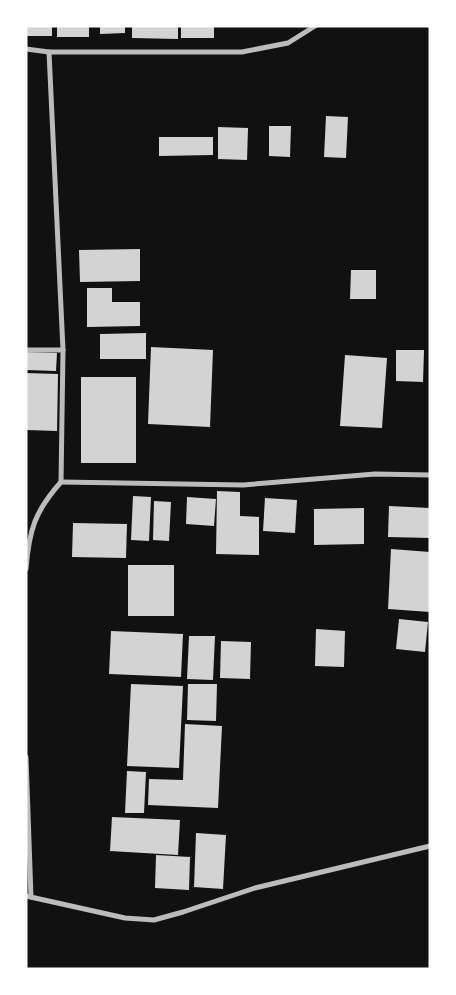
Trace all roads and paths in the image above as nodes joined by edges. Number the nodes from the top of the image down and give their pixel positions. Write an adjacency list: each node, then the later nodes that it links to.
1 (315, 26): 3 (street)
2 (26, 49): 3 (street)
3 (49, 52): 5 (street)
4 (26, 350): 5 (street)
5 (63, 350): 7 (street)
6 (430, 475): 7 (street)
7 (61, 482): 8 (street)
8 (26, 569)
9 (26, 757): 11 (street)
10 (430, 846): 11 (street)
11 (28, 896)

